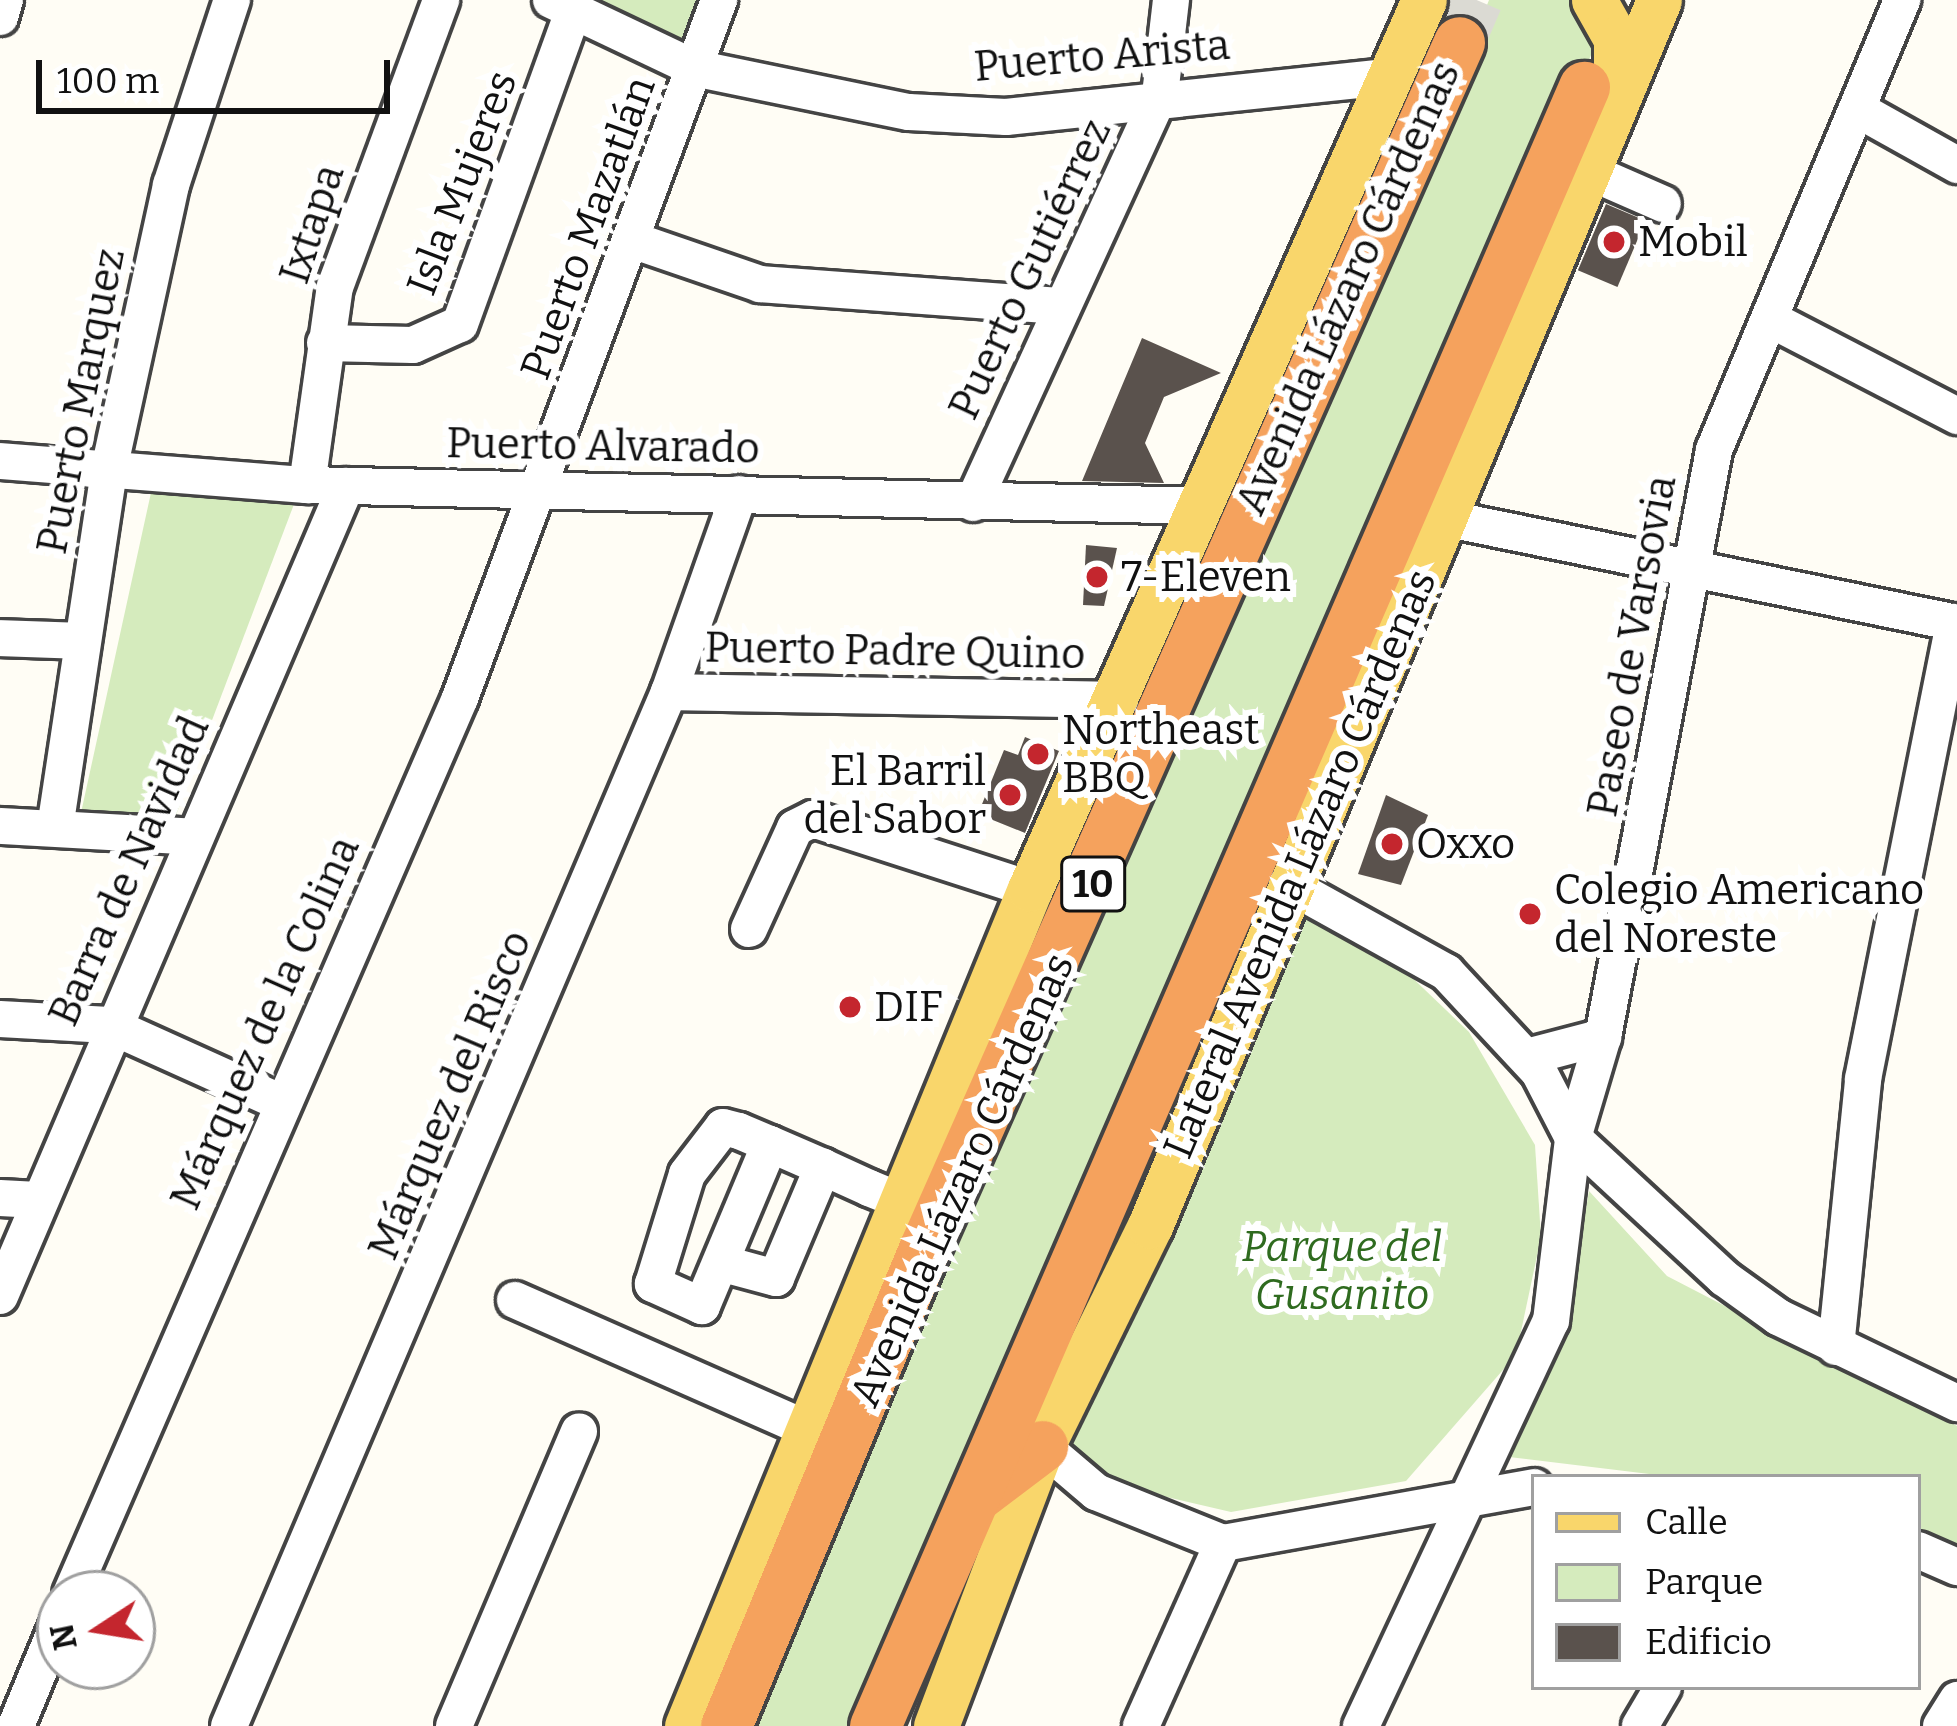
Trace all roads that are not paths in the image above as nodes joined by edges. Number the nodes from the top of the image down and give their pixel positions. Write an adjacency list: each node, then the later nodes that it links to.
1 (4, 0): 11 (street)
2 (232, 0): 27 (street, Puerto Marquez)
3 (441, 0): 24 (street, Ixtapa)
4 (719, 0): 13 (street, Puerto Mazatlán)
5 (1171, 0): 15 (street, Puerto Gutiérrez)
6 (1424, 0): 14 (main road)
7 (1594, 0): 16 (main road)
8 (1659, 0): 16 (main road, Lateral Avenida Lázaro Cárdenas)
9 (1902, 0): 17 (street, Paseo de Varsovia)
10 (562, 5): 13 (street, Puerto Arista); 24 (street, Isla Mujeres)
11 (0, 17)
12 (1459, 42): 58 (highway, Avenida Lázaro Cárdenas / 10)
13 (694, 68): 15 (street, Puerto Arista); 21 (street, Puerto Mazatlán)
14 (1394, 76): 15 (street, Puerto Arista); 33 (main road)
15 (1160, 95): 22 (street, Puerto Gutiérrez)
16 (1598, 96): 19 (main road, Lateral Avenida Lázaro Cárdenas); 69 (highway)
17 (1857, 109): 18 (street); 23 (street, Paseo de Varsovia)
18 (1957, 165)
19 (1583, 169): 20 (street); 34 (main road, Lateral Avenida Lázaro Cárdenas)
20 (1664, 204)
21 (635, 241): 22 (street); 30 (street, Puerto Mazatlán)
22 (1062, 306): 32 (street, Puerto Gutiérrez)
23 (1770, 319): 25 (street); 35 (street, Paseo de Varsovia)
24 (325, 343): 28 (street, Ixtapa)
25 (1957, 416)
26 (0, 461): 27 (street, Puerto Alvarado)
27 (110, 465): 28 (street, Puerto Alvarado); 38 (street, Puerto Marquez)
28 (307, 484): 29 (street, Puerto Alvarado)
29 (346, 486): 30 (street, Puerto Alvarado); 43 (street, Barra de Navidad)
30 (539, 488): 31 (street, Puerto Alvarado); 51 (street, Márquez de la Colina)
31 (739, 494): 32 (street, Puerto Alvarado); 39 (street, Márquez del Risco)
32 (973, 502): 33 (street, Puerto Alvarado)
33 (1205, 506): 40 (main road)
34 (1444, 518): 35 (street); 44 (main road, Lateral Avenida Lázaro Cárdenas)
35 (1687, 566): 36 (street); 49 (street, Paseo de Varsovia)
36 (1955, 622): 62 (street)
37 (0, 638): 38 (street)
38 (80, 641): 42 (street, Puerto Marquez)
39 (670, 692): 40 (street, Puerto Padre Quino); 79 (street, Márquez del Risco)
40 (1120, 700): 45 (main road)
41 (0, 826): 42 (street)
42 (55, 828): 43 (street)
43 (194, 837): 48 (street, Barra de Navidad)
44 (1287, 884): 50 (street); 67 (main road, Lateral Avenida Lázaro Cárdenas)
45 (1030, 889): 46 (street); 57 (main road)
46 (749, 929)
47 (0, 1019): 48 (street)
48 (109, 1025): 51 (street); 56 (street, Barra de Navidad)
49 (1603, 1036): 50 (street); 52 (street, Paseo de Varsovia)
50 (1527, 1057): 52 (street)
51 (277, 1101): 74 (street, Márquez de la Colina)
52 (1573, 1138): 62 (street); 70 (street, Paseo de Varsovia)
53 (770, 1144): 54 (street); 59 (street); 59 (street)
54 (823, 1167): 57 (street); 59 (street)
55 (0, 1198): 56 (street)
56 (38, 1200): 60 (street, Barra de Navidad)
57 (901, 1201): 63 (main road)
58 (924, 1249): 63 (highway); 82 (highway, Avenida Lázaro Cárdenas / 10)
59 (724, 1264)
60 (0, 1296)
61 (515, 1300): 66 (street)
62 (1835, 1347): 64 (street)
63 (836, 1368): 66 (main road)
64 (1957, 1403)
65 (579, 1431): 80 (street)
66 (812, 1432): 81 (main road)
67 (1042, 1446): 69 (highway); 71 (street); 84 (main road, Lateral Avenida Lázaro Cárdenas)
68 (1531, 1488): 70 (street)
69 (971, 1500): 83 (highway)
70 (1464, 1502): 71 (street); 86 (street, Paseo de Varsovia)
71 (1223, 1543): 85 (street)
72 (1921, 1551): 73 (street)
73 (1957, 1567)
74 (81, 1570)
75 (36, 1678): 78 (street)
76 (1661, 1690): 87 (street)
77 (1957, 1700): 88 (street)
78 (16, 1726)
79 (229, 1726)
80 (454, 1726)
81 (687, 1726)
82 (726, 1726)
83 (875, 1726)
84 (936, 1726)
85 (1141, 1726)
86 (1361, 1726)
87 (1640, 1726)
88 (1941, 1726)

